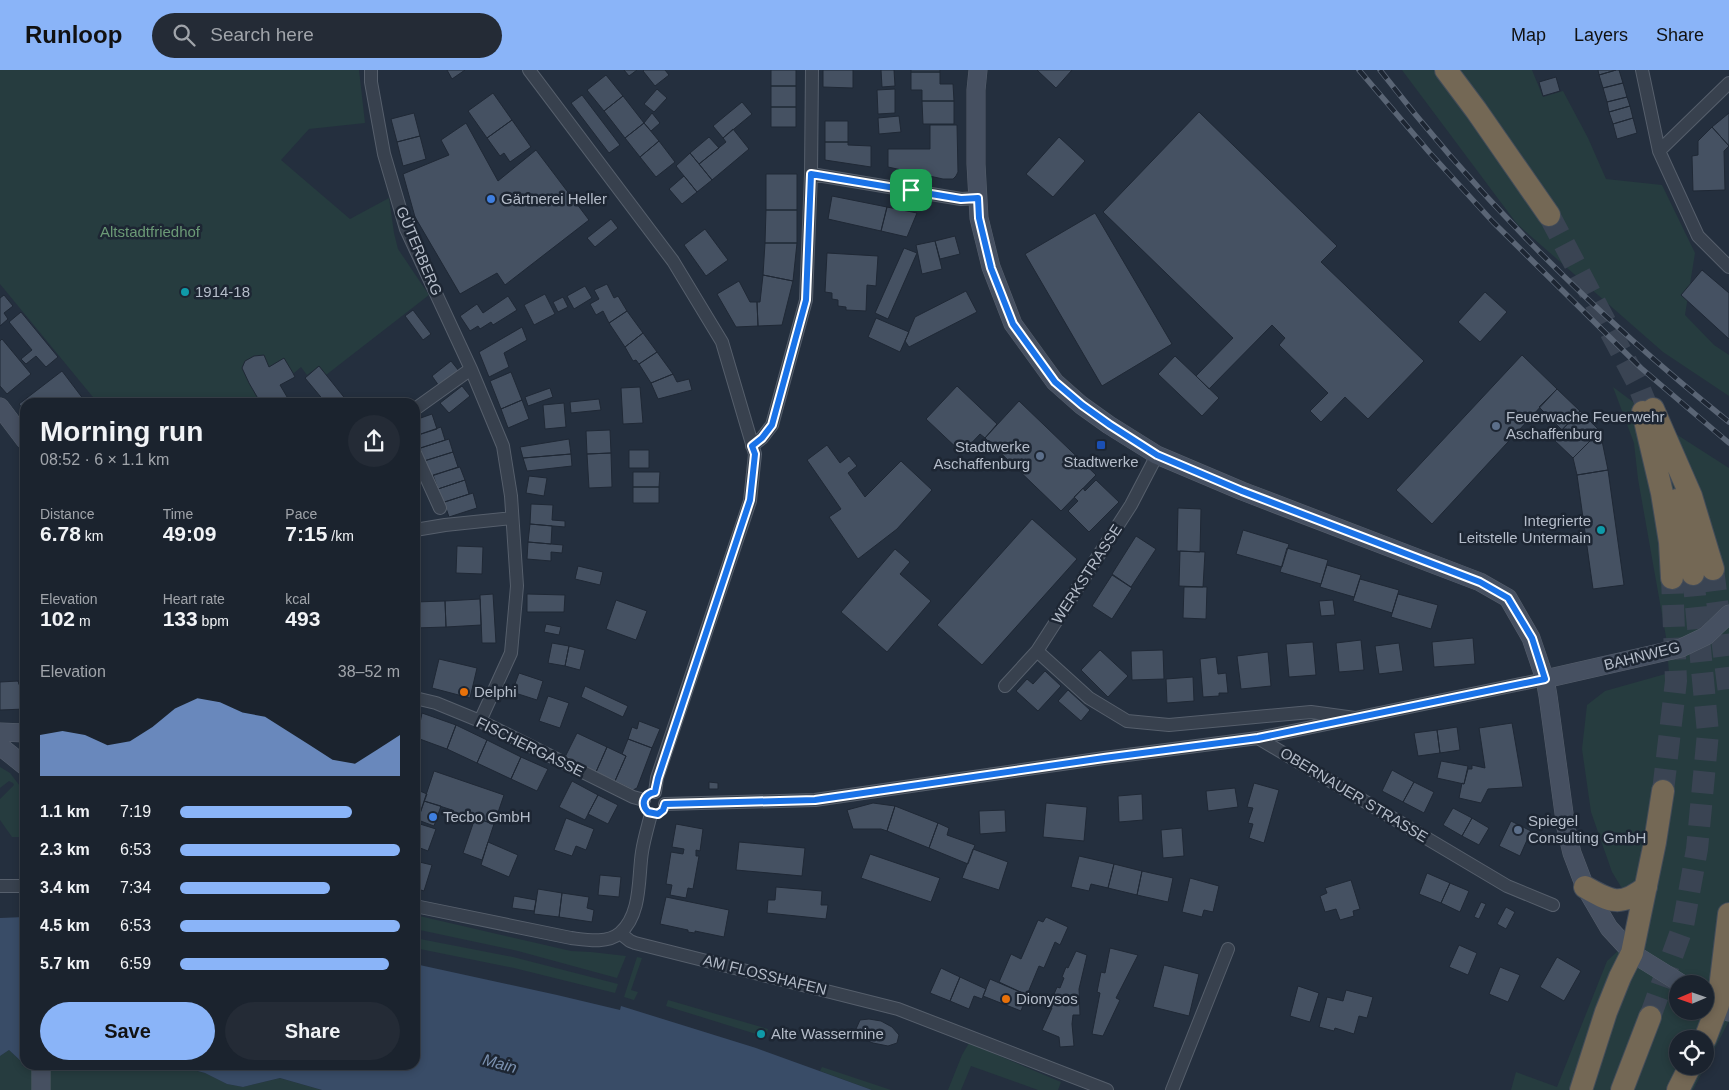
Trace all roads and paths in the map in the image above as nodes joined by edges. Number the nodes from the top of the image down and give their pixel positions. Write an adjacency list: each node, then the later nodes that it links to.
1 (371, 70): 13 (street, GÜTERBERG)
2 (529, 70): 18 (street)
3 (812, 70): 9 (street)
4 (978, 70): 10 (street)
5 (1446, 70): 11 (highway)
6 (1642, 70): 8 (street)
7 (1729, 84): 8 (street)
8 (1659, 151): 12 (street)
9 (811, 174): 10 (street); 18 (street)
10 (978, 198): 19 (street)
11 (1549, 215)
12 (1729, 267)
13 (471, 369): 14 (street); 22 (street, GÜTERBERG)
14 (420, 405)
15 (0, 407): 17 (street)
16 (1648, 410): 24 (highway)
17 (20, 433)
18 (752, 446): 38 (street)
19 (1157, 455): 26 (street, WERKSTRASSE); 27 (street)
20 (420, 464): 21 (street)
21 (440, 508)
22 (512, 518): 23 (street); 31 (street, GÜTERBERG)
23 (420, 529)
24 (1693, 574)
25 (1729, 614): 27 (street, BAHNWEG)
26 (1037, 651): 28 (street, WERKSTRASSE); 30 (street)
27 (1545, 679): 30 (street); 44 (street)
28 (1005, 686)
29 (420, 699): 31 (street, FISCHERGASSE)
30 (1355, 718): 34 (street)
31 (480, 721): 39 (street, FISCHERGASSE)
32 (0, 732): 33 (street)
33 (20, 733)
34 (1258, 738): 40 (street); 46 (street, OBERNAUER STRASSE)
35 (0, 746): 36 (street)
36 (20, 762)
37 (1663, 791): 45 (highway)
38 (655, 792): 39 (street); 40 (street)
39 (644, 800): 41 (street)
40 (665, 804): 41 (street)
41 (651, 814): 49 (street)
42 (0, 886): 43 (street)
43 (20, 886)
44 (1585, 887): 45 (highway); 51 (street)
45 (1646, 887): 51 (highway)
46 (1553, 905)
47 (420, 907): 49 (street)
48 (1729, 914): 53 (highway)
49 (620, 933): 58 (street, AM FLOSSHAFEN)
50 (1228, 949): 59 (street)
51 (1632, 953): 52 (street); 60 (highway)
52 (1669, 976)
53 (1717, 1005): 55 (highway)
54 (1650, 1017): 61 (highway)
55 (1708, 1030)
56 (41, 1070): 57 (street)
57 (41, 1090)
58 (1107, 1090)
59 (1172, 1090)
60 (1581, 1090)
61 (1622, 1090)

